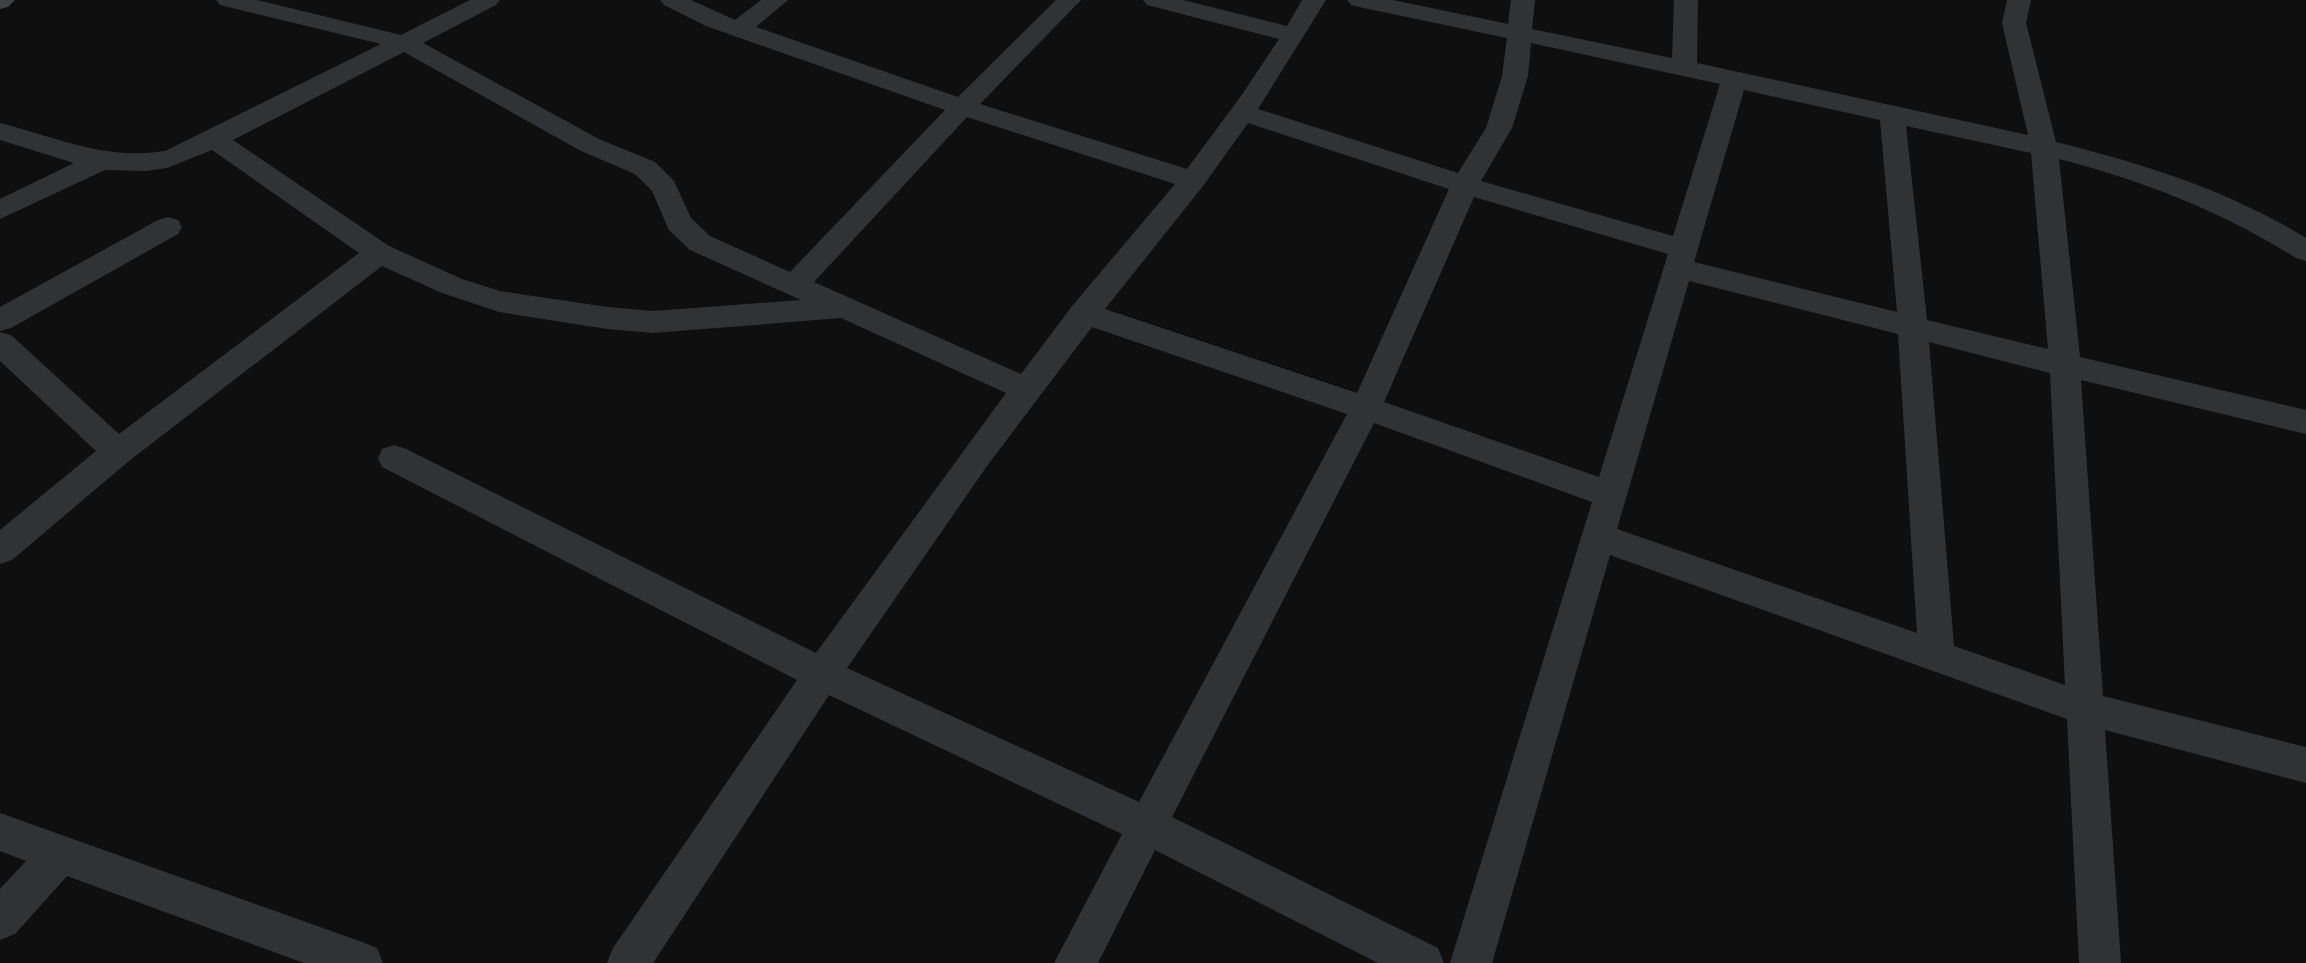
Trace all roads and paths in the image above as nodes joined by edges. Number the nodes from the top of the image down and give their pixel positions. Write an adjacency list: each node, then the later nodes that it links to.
1 (228, 0): 15 (street)
2 (488, 0): 15 (street)
3 (672, 0): 12 (street)
4 (776, 0): 12 (street)
5 (1069, 0): 18 (street)
6 (1155, 0): 14 (street)
7 (1314, 0): 14 (street)
8 (1360, 0): 13 (street)
9 (1523, 0): 13 (street)
10 (1686, 0): 16 (street)
11 (2019, 0): 23 (street)
12 (738, 29): 18 (street)
13 (1518, 34): 16 (street); 26 (street)
14 (1293, 35): 19 (street)
15 (405, 43): 22 (street); 32 (street)
16 (1684, 68): 17 (street)
17 (1734, 80): 20 (street); 31 (street)
18 (962, 107): 25 (street); 32 (street)
19 (1243, 113): 25 (street); 26 (street)
20 (1892, 114): 23 (street); 36 (street)
21 (6, 138): 24 (street)
22 (214, 139): 24 (street); 30 (street)
23 (2044, 147): 29 (street); 38 (street)
24 (100, 160): 27 (street)
25 (1193, 180): 34 (street)
26 (1465, 184): 31 (street); 40 (street)
27 (0, 210)
28 (168, 226): 35 (street)
29 (2306, 251)
30 (379, 253): 33 (street); 42 (street)
31 (1681, 259): 36 (street); 44 (street)
32 (794, 286): 33 (street)
33 (843, 308): 39 (street)
34 (1084, 313): 39 (street); 40 (street)
35 (0, 320)
36 (1913, 327): 38 (street); 47 (street)
37 (0, 342): 42 (street)
38 (2065, 365): 41 (street); 49 (street)
39 (1026, 389): 48 (street)
40 (1366, 408): 44 (street); 51 (street)
41 (2306, 422)
42 (118, 452): 46 (street)
43 (394, 458): 48 (street)
44 (1611, 495): 45 (street)
45 (1598, 536): 47 (street); 59 (street)
46 (0, 550)
47 (1937, 656): 49 (street)
48 (820, 673): 51 (street); 56 (street)
49 (2084, 708): 50 (street); 60 (street)
50 (2306, 765)
51 (1146, 825): 57 (street); 58 (street)
52 (0, 832): 53 (street)
53 (59, 855): 54 (street); 55 (street)
54 (0, 919)
55 (362, 963)
56 (628, 963)
57 (1075, 963)
58 (1424, 963)
59 (1471, 963)
60 (2100, 963)

